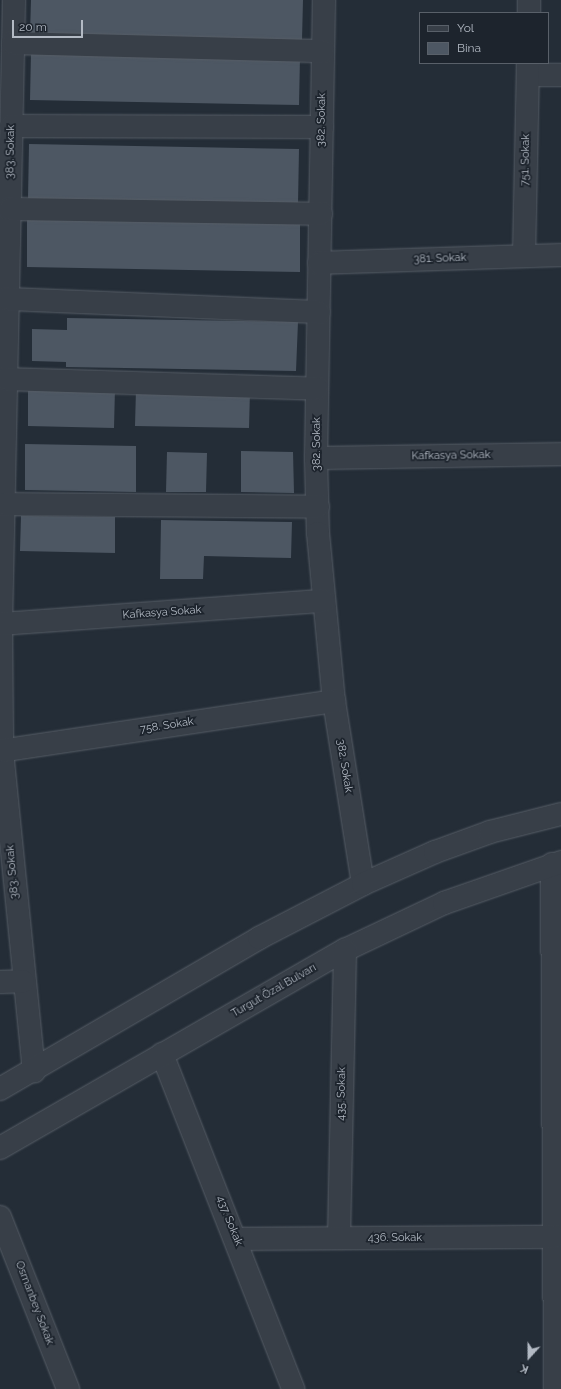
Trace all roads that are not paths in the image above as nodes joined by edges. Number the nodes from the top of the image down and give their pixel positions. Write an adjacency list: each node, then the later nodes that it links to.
1 (14, 0): 5 (street, 383. Sokak)
2 (324, 0): 6 (street, 382. Sokak)
3 (529, 0): 4 (street)
4 (529, 12)
5 (13, 43): 6 (street); 9 (street, 383. Sokak)
6 (323, 51): 10 (street, 382. Sokak)
7 (528, 69): 8 (street); 14 (street, 751. Sokak)
8 (561, 75)
9 (11, 126): 10 (street); 11 (street, 383. Sokak)
10 (322, 127): 12 (street, 382. Sokak)
11 (10, 209): 12 (street); 16 (street, 383. Sokak)
12 (320, 214): 15 (street, 382. Sokak)
13 (561, 255): 14 (street, 381. Sokak)
14 (524, 256): 15 (street, 381. Sokak)
15 (320, 262): 17 (street, 382. Sokak)
16 (8, 299): 17 (street); 18 (street, 383. Sokak)
17 (319, 312): 19 (street, 382. Sokak)
18 (6, 380): 19 (street); 20 (street, 383. Sokak)
19 (317, 389): 22 (street, 382. Sokak)
20 (3, 425): 23 (street, 383. Sokak)
21 (561, 454): 22 (street, Kafkasya Sokak)
22 (316, 458): 24 (street, 382. Sokak)
23 (4, 504): 24 (street); 25 (street, 383. Sokak)
24 (318, 508): 26 (street, 382. Sokak)
25 (2, 537): 27 (street, 383. Sokak)
26 (323, 601): 27 (street, Kafkasya Sokak); 28 (street, 382. Sokak)
27 (1, 624): 29 (street, 383. Sokak)
28 (334, 701): 29 (street, 758. Sokak); 32 (street, 382. Sokak)
29 (1, 751): 34 (street, 383. Sokak)
30 (561, 814): 32 (street)
31 (556, 863): 33 (street, Turgut Özal Bulvarı); 41 (street)
32 (363, 884): 37 (street)
33 (345, 950): 36 (street, Turgut Özal Bulvarı); 42 (street, 435. Sokak)
34 (23, 981): 35 (street); 37 (street, 383. Sokak)
35 (0, 982)
36 (162, 1054): 39 (street, Turgut Özal Bulvarı); 43 (street, 437. Sokak)
37 (34, 1071): 38 (street)
38 (0, 1090)
39 (0, 1148)
40 (0, 1217): 44 (street, Osmanbey Sokak)
41 (554, 1237): 42 (street, 436. Sokak); 46 (street)
42 (339, 1238): 43 (street, 436. Sokak)
43 (237, 1240): 45 (street, 437. Sokak)
44 (68, 1389)
45 (293, 1389)
46 (555, 1389)

